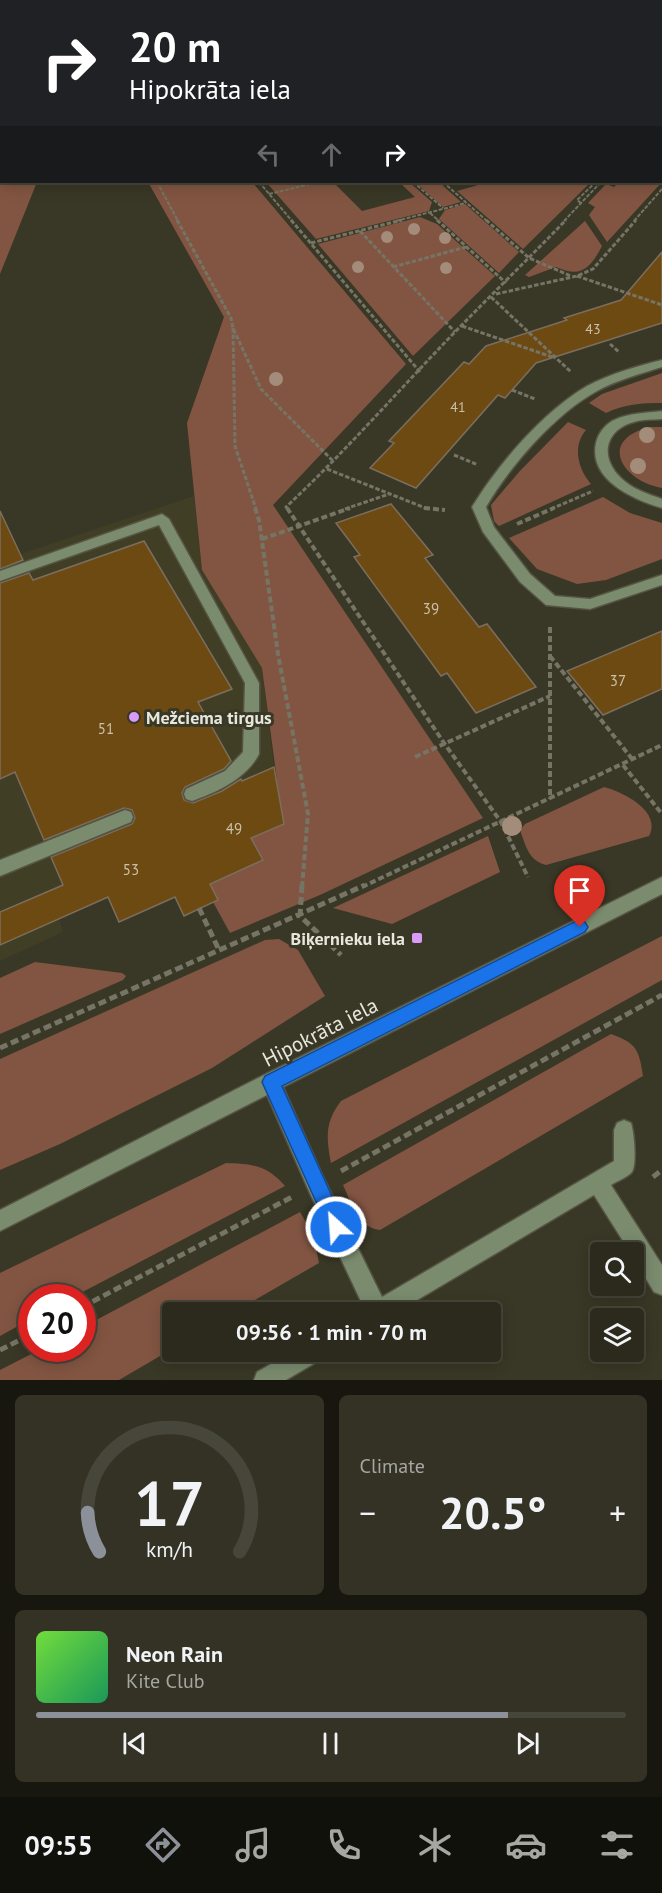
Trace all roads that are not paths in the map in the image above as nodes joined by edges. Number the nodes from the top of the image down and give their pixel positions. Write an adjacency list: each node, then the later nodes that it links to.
1 (662, 363): 5 (street)
2 (662, 415): 3 (street)
3 (662, 504)
4 (0, 576): 6 (street)
5 (662, 580)
6 (192, 794)
7 (125, 817): 8 (street)
8 (0, 868)
9 (662, 885): 10 (street, Hipokrāta iela)
10 (271, 1082): 13 (street, Hipokrāta iela); 15 (street)
11 (624, 1130): 12 (street)
12 (597, 1181): 14 (street); 16 (street)
13 (0, 1221)
14 (662, 1284)
15 (372, 1302)
16 (394, 1302)
17 (295, 1362): 18 (street)
18 (265, 1380)

